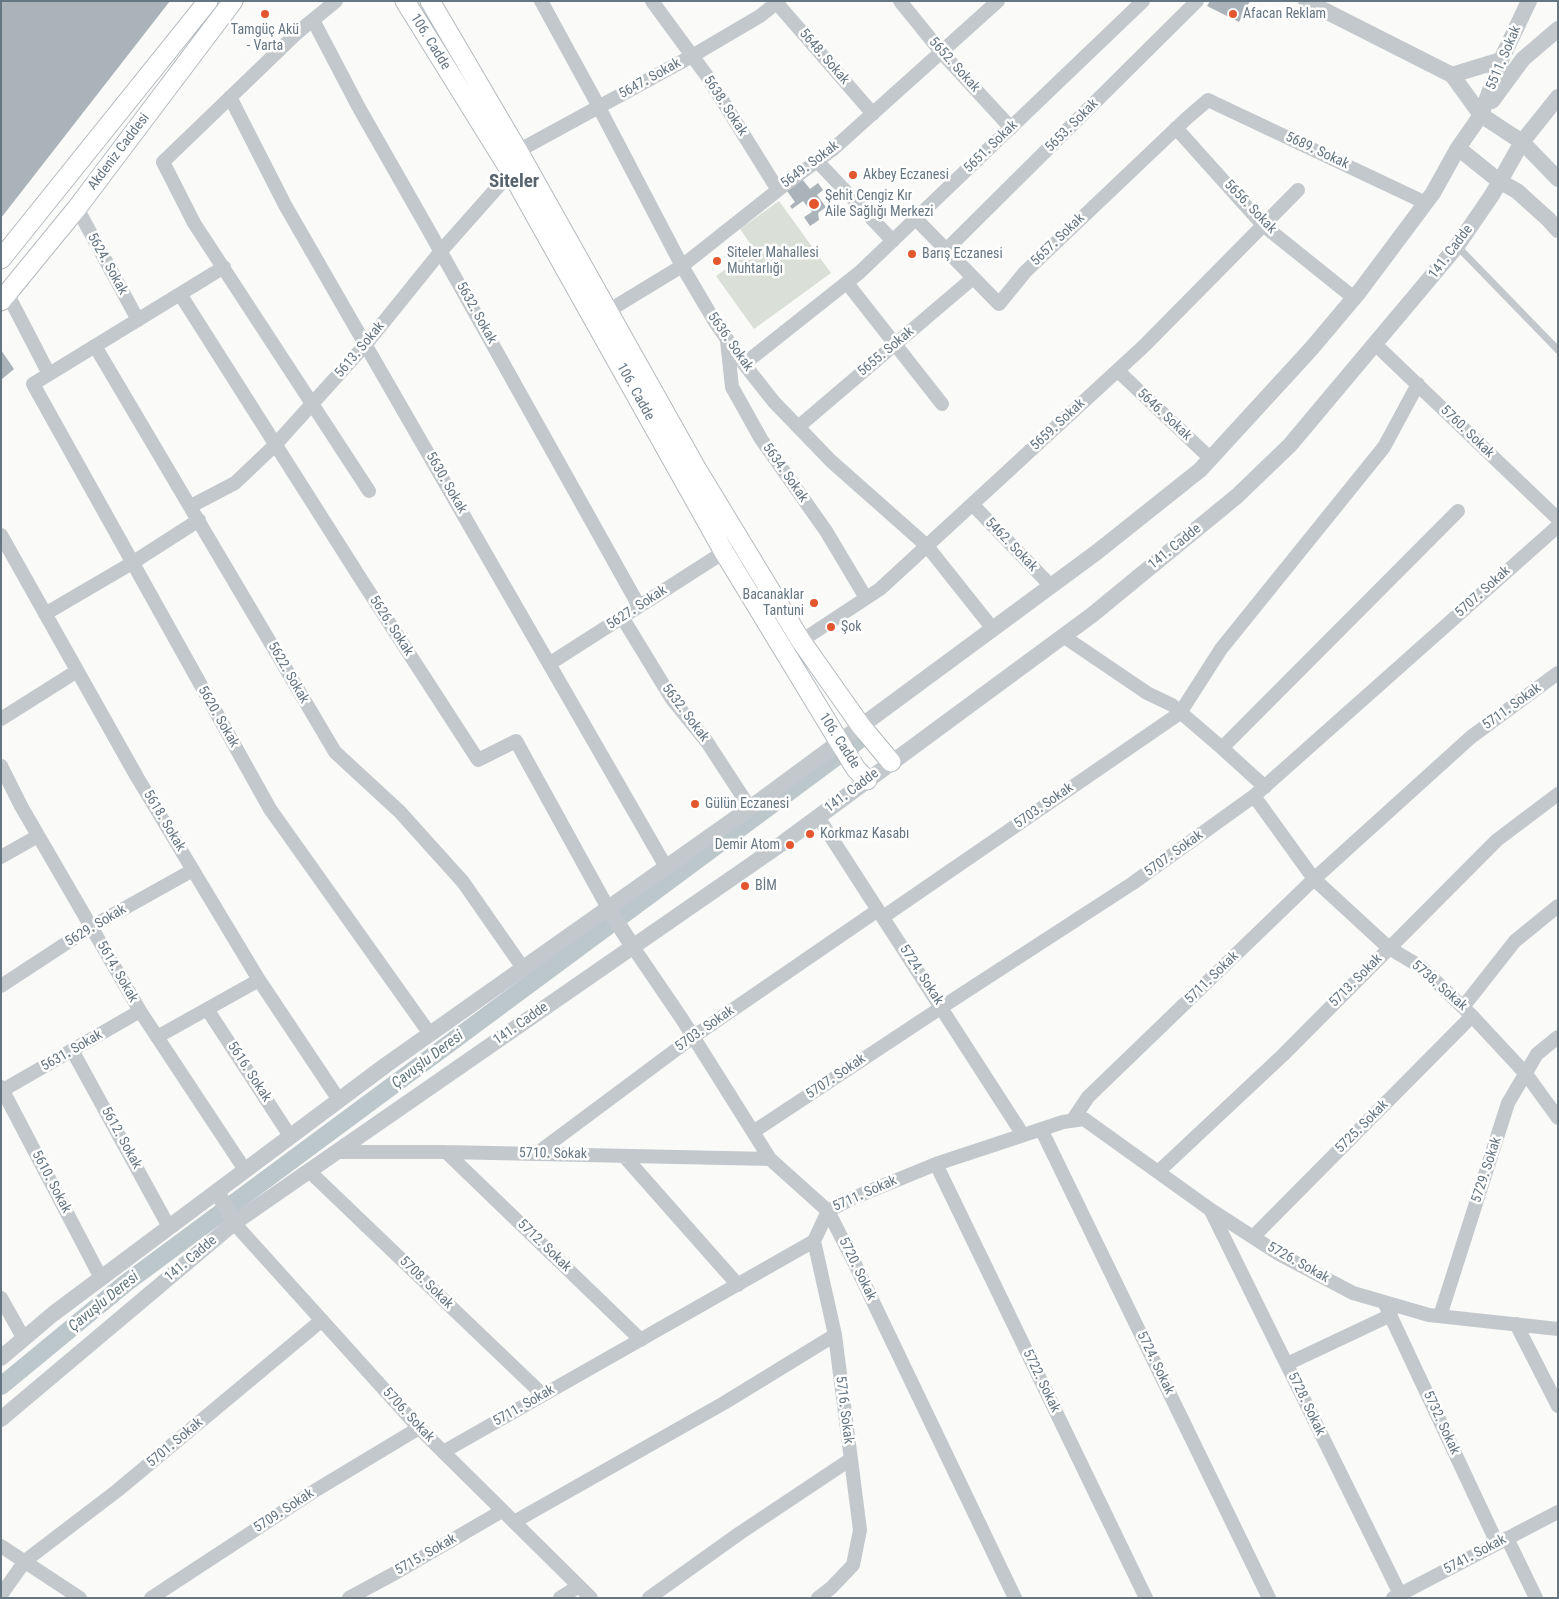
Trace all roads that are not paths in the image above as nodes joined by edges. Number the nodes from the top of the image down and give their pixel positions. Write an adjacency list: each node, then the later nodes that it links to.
1 (208, 1): 47 (main road, Akdeniz Caddesi)
2 (232, 1): 39 (main road, Akdeniz Caddesi)
3 (336, 1): 15 (street)
4 (405, 1): 33 (main road, 106. Cadde)
5 (430, 1): 31 (main road, 106. Cadde)
6 (541, 1): 24 (street, 5636. Sokak)
7 (652, 1): 18 (street, 5638. Sokak)
8 (900, 1): 17 (street, 5652. Sokak)
9 (998, 1): 17 (street, 5649. Sokak)
10 (1143, 1): 27 (street, 5651. Sokak)
11 (1197, 1): 45 (street, 5653. Sokak)
12 (1306, 1): 20 (street)
13 (1529, 1): 19 (street, 5511. Sokak)
14 (777, 2): 18 (street, 5647. Sokak); 25 (street, 5648. Sokak)
15 (312, 20): 21 (street); 46 (street, 5632. Sokak)
16 (1558, 29): 26 (street)
17 (942, 53): 25 (street, 5649. Sokak); 27 (street, 5652. Sokak)
18 (692, 56): 24 (street, 5647. Sokak); 36 (street, 5638. Sokak)
19 (1501, 60): 20 (street); 26 (street, 5511. Sokak)
20 (1452, 75): 26 (street)
21 (230, 97): 49 (street); 58 (street, 5630. Sokak)
22 (1558, 97): 29 (street, 141. Cadde)
23 (1208, 100): 28 (street, 5657. Sokak); 38 (street, 5689. Sokak)
24 (599, 107): 31 (street, 5647. Sokak); 48 (street, 5636. Sokak)
25 (873, 114): 32 (street, 5649. Sokak)
26 (1481, 115): 29 (street); 30 (street)
27 (1011, 128): 40 (street, 5651. Sokak)
28 (1176, 128): 41 (street, 5656. Sokak); 50 (street, 5657. Sokak)
29 (1522, 142): 34 (street); 35 (street, 141. Cadde)
30 (1458, 148): 35 (street); 38 (street)
31 (518, 151): 55 (main road, 106. Cadde)
32 (817, 161): 36 (street, 5649. Sokak); 43 (street)
33 (511, 172): 46 (street, 5613. Sokak); 81 (main road, 106. Cadde)
34 (1558, 178)
35 (1499, 181): 42 (street); 44 (street, 141. Cadde)
36 (778, 190): 48 (street, 5649. Sokak)
37 (1298, 190): 41 (street, 5659. Sokak)
38 (1426, 203): 54 (street)
39 (77, 208): 53 (main road, Akdeniz Caddesi); 56 (street, 5624. Sokak)
40 (916, 219): 43 (street, 5651. Sokak); 45 (street, 5657. Sokak)
41 (1263, 225): 54 (street, 5656. Sokak); 64 (street, 5659. Sokak)
42 (1558, 230)
43 (893, 241): 51 (street, 5651. Sokak)
44 (1458, 246): 59 (street, 141. Cadde); 62 (lane)
45 (946, 250): 50 (street, 5657. Sokak)
46 (441, 251): 58 (street, 5613. Sokak); 85 (street, 5632. Sokak)
47 (1, 260)
48 (682, 266): 55 (street, 5649. Sokak); 57 (street, 5636. Sokak)
49 (224, 267): 52 (street); 67 (street)
50 (974, 278): 60 (street, 5655. Sokak)
51 (846, 283): 60 (street); 63 (street, 5651. Sokak)
52 (180, 294): 56 (street); 70 (street, 5626. Sokak)
53 (4, 297): 65 (street)
54 (1354, 298): 71 (street)
55 (608, 311): 90 (main road, 106. Cadde)
56 (138, 320): 61 (street)
57 (727, 339): 63 (street, 5636. Sokak); 84 (street, 5634. Sokak)
58 (366, 344): 67 (street, 5613. Sokak); 91 (street, 5630. Sokak)
59 (1376, 344): 66 (street, 5760. Sokak); 89 (street, 141. Cadde)
60 (895, 345): 68 (street); 69 (street, 5655. Sokak)
61 (95, 346): 65 (street); 74 (street, 5622. Sokak)
62 (1558, 350)
63 (744, 364): 69 (street, 5636. Sokak)
64 (1118, 371): 71 (street, 5646. Sokak); 73 (street, 5659. Sokak)
65 (49, 374): 82 (street, 5620. Sokak)
66 (1418, 384): 76 (street, 5760. Sokak); 94 (street)
67 (313, 404): 70 (street, 5613. Sokak); 72 (street)
68 (942, 404)
69 (798, 427): 80 (street, 5636. Sokak)
70 (275, 445): 74 (street, 5613. Sokak); 112 (street, 5626. Sokak)
71 (1211, 459): 83 (street)
72 (369, 491)
73 (972, 504): 80 (street, 5659. Sokak); 83 (street, 5462. Sokak)
74 (191, 506): 77 (street, 5622. Sokak)
75 (1458, 511): 98 (street)
76 (1558, 519)
77 (199, 520): 82 (street); 117 (street, 5622. Sokak)
78 (1558, 526): 102 (street, 5707. Sokak)
79 (1, 535): 86 (street, 5618. Sokak)
80 (927, 546): 84 (street, 5659. Sokak); 88 (street, 5636. Sokak)
81 (724, 552): 85 (street, 5627. Sokak); 97 (main road, 106. Cadde)
82 (132, 563): 86 (street); 124 (street, 5620. Sokak)
83 (1050, 586): 88 (street)
84 (866, 598): 90 (street, 5659. Sokak)
85 (639, 606): 87 (street, 5627. Sokak)
86 (45, 614): 92 (street, 5618. Sokak)
87 (622, 617): 91 (street, 5627. Sokak); 104 (street, 5632. Sokak)
88 (993, 629): 96 (street)
89 (1063, 636): 94 (street, 5738. Sokak); 99 (street, 141. Cadde)
90 (801, 641): 96 (main road, 106. Cadde)
91 (549, 664): 108 (street, 5630. Sokak)
92 (77, 671): 95 (street); 109 (street, 5618. Sokak)
93 (1558, 674): 110 (street, 5711. Sokak)
94 (1180, 712): 98 (street, 5738. Sokak); 113 (street, 5703. Sokak)
95 (1, 719)
96 (861, 726): 97 (street); 99 (main road, 106. Cadde)
97 (839, 743): 101 (main road, 106. Cadde); 104 (street)
98 (1222, 748): 102 (street, 5738. Sokak)
99 (887, 757): 101 (street, 141. Cadde)
100 (1, 766): 106 (street, 5614. Sokak)
101 (861, 775): 105 (street, 141. Cadde)
102 (1259, 792): 110 (street, 5738. Sokak); 120 (street, 5707. Sokak)
103 (1558, 794): 116 (street, 5713. Sokak)
104 (750, 808): 108 (street)
105 (818, 817): 113 (street, 5724. Sokak); 115 (street, 141. Cadde)
106 (38, 836): 107 (street); 114 (street, 5614. Sokak)
107 (1, 857)
108 (666, 867): 112 (street)
109 (193, 870): 114 (street, 5629. Sokak); 118 (street, 5618. Sokak)
110 (1314, 879): 116 (street, 5738. Sokak); 133 (street, 5711. Sokak)
111 (1558, 906): 123 (street, 5725. Sokak)
112 (609, 908): 115 (street); 117 (street)
113 (881, 914): 120 (street, 5724. Sokak); 126 (street, 5703. Sokak)
114 (91, 927): 119 (street, 5629. Sokak); 122 (street, 5614. Sokak)
115 (632, 946): 126 (street, 5720. Sokak); 138 (street, 141. Cadde)
116 (1389, 948): 123 (street, 5738. Sokak); 146 (street, 5713. Sokak)
117 (523, 968): 124 (street)
118 (259, 980): 121 (street); 131 (street, 5618. Sokak)
119 (1, 986)
120 (942, 1007): 135 (street, 5707. Sokak); 136 (street, 5724. Sokak)
121 (207, 1009): 125 (street); 137 (street, 5616. Sokak)
122 (140, 1011): 125 (street, 5614. Sokak); 128 (street, 5631. Sokak)
123 (1467, 1012): 129 (street, 5738. Sokak); 152 (street, 5725. Sokak)
124 (430, 1034): 131 (street)
125 (157, 1037): 144 (street, 5614. Sokak)
126 (693, 1037): 135 (street, 5720. Sokak); 140 (street, 5703. Sokak)
127 (1558, 1037): 129 (street, 5729. Sokak)
128 (72, 1050): 130 (street, 5631. Sokak); 151 (street, 5612. Sokak)
129 (1526, 1074): 132 (street, 5738. Sokak); 159 (street, 5729. Sokak)
130 (2, 1089): 154 (street, 5610. Sokak)
131 (338, 1100): 137 (street)
132 (1558, 1118)
133 (1072, 1121): 134 (street, 5711. Sokak); 146 (street, 5726. Sokak)
134 (1041, 1129): 136 (street, 5711. Sokak); 192 (street, 5724. Sokak)
135 (753, 1132): 142 (street, 5720. Sokak)
136 (1023, 1135): 143 (street, 5711. Sokak)
137 (290, 1136): 144 (street)
138 (336, 1152): 139 (street, 5710. Sokak); 145 (street, 141. Cadde)
139 (446, 1152): 140 (street, 5710. Sokak); 165 (street, 5712. Sokak)
140 (536, 1154): 141 (street, 5710. Sokak)
141 (624, 1156): 142 (street, 5710. Sokak); 155 (street)
142 (770, 1159): 149 (street, 5720. Sokak)
143 (936, 1164): 149 (street, 5711. Sokak); 191 (street, 5722. Sokak)
144 (245, 1170): 147 (street)
145 (309, 1171): 150 (street, 141. Cadde); 168 (street, 5708. Sokak)
146 (1158, 1172): 148 (street, 5726. Sokak)
147 (218, 1191): 150 (street); 151 (street)
148 (1211, 1210): 152 (street, 5726. Sokak); 167 (street, 5728. Sokak)
149 (828, 1211): 153 (street); 190 (street, 5720. Sokak)
150 (234, 1222): 160 (street, 5706. Sokak); 170 (street, 141. Cadde)
151 (169, 1227): 154 (street)
152 (1253, 1237): 157 (street, 5726. Sokak)
153 (814, 1241): 155 (street, 5711. Sokak); 163 (street, 5716. Sokak)
154 (101, 1278): 164 (street)
155 (738, 1285): 165 (street, 5711. Sokak)
156 (1, 1298): 164 (street)
157 (1384, 1302): 158 (street, 5732. Sokak); 159 (street, 5726. Sokak)
158 (1390, 1315): 167 (street); 177 (street, 5732. Sokak)
159 (1440, 1316): 161 (street, 5726. Sokak)
160 (322, 1320): 171 (street, 5706. Sokak); 179 (street, 5701. Sokak)
161 (1516, 1324): 162 (street, 5726. Sokak); 169 (street)
162 (1558, 1329)
163 (835, 1335): 173 (street, 5716. Sokak); 176 (street)
164 (24, 1339): 166 (street)
165 (641, 1340): 168 (street, 5711. Sokak)
166 (1, 1358)
167 (1287, 1364): 182 (street, 5728. Sokak)
168 (543, 1395): 172 (street, 5711. Sokak)
169 (1558, 1406)
170 (1, 1419)
171 (419, 1428): 172 (street, 5706. Sokak); 184 (street, 5709. Sokak)
172 (443, 1452): 174 (street, 5706. Sokak)
173 (851, 1459): 188 (street); 189 (street, 5716. Sokak)
174 (502, 1510): 176 (street, 5706. Sokak); 185 (street, 5715. Sokak)
175 (1558, 1512): 177 (street, 5741. Sokak)
176 (514, 1522): 180 (street, 5706. Sokak)
177 (1502, 1540): 182 (street, 5741. Sokak); 193 (street, 5732. Sokak)
178 (1, 1546): 179 (street)
179 (25, 1561): 181 (street, 5701. Sokak); 183 (street)
180 (579, 1586): 186 (street); 187 (street, 5706. Sokak)
181 (1, 1596)
182 (1398, 1596)
183 (80, 1598)
184 (151, 1598)
185 (350, 1598)
186 (560, 1598)
187 (591, 1598)
188 (649, 1598)
189 (818, 1598)
190 (1015, 1598)
191 (1146, 1598)
192 (1269, 1598)
193 (1536, 1598)

